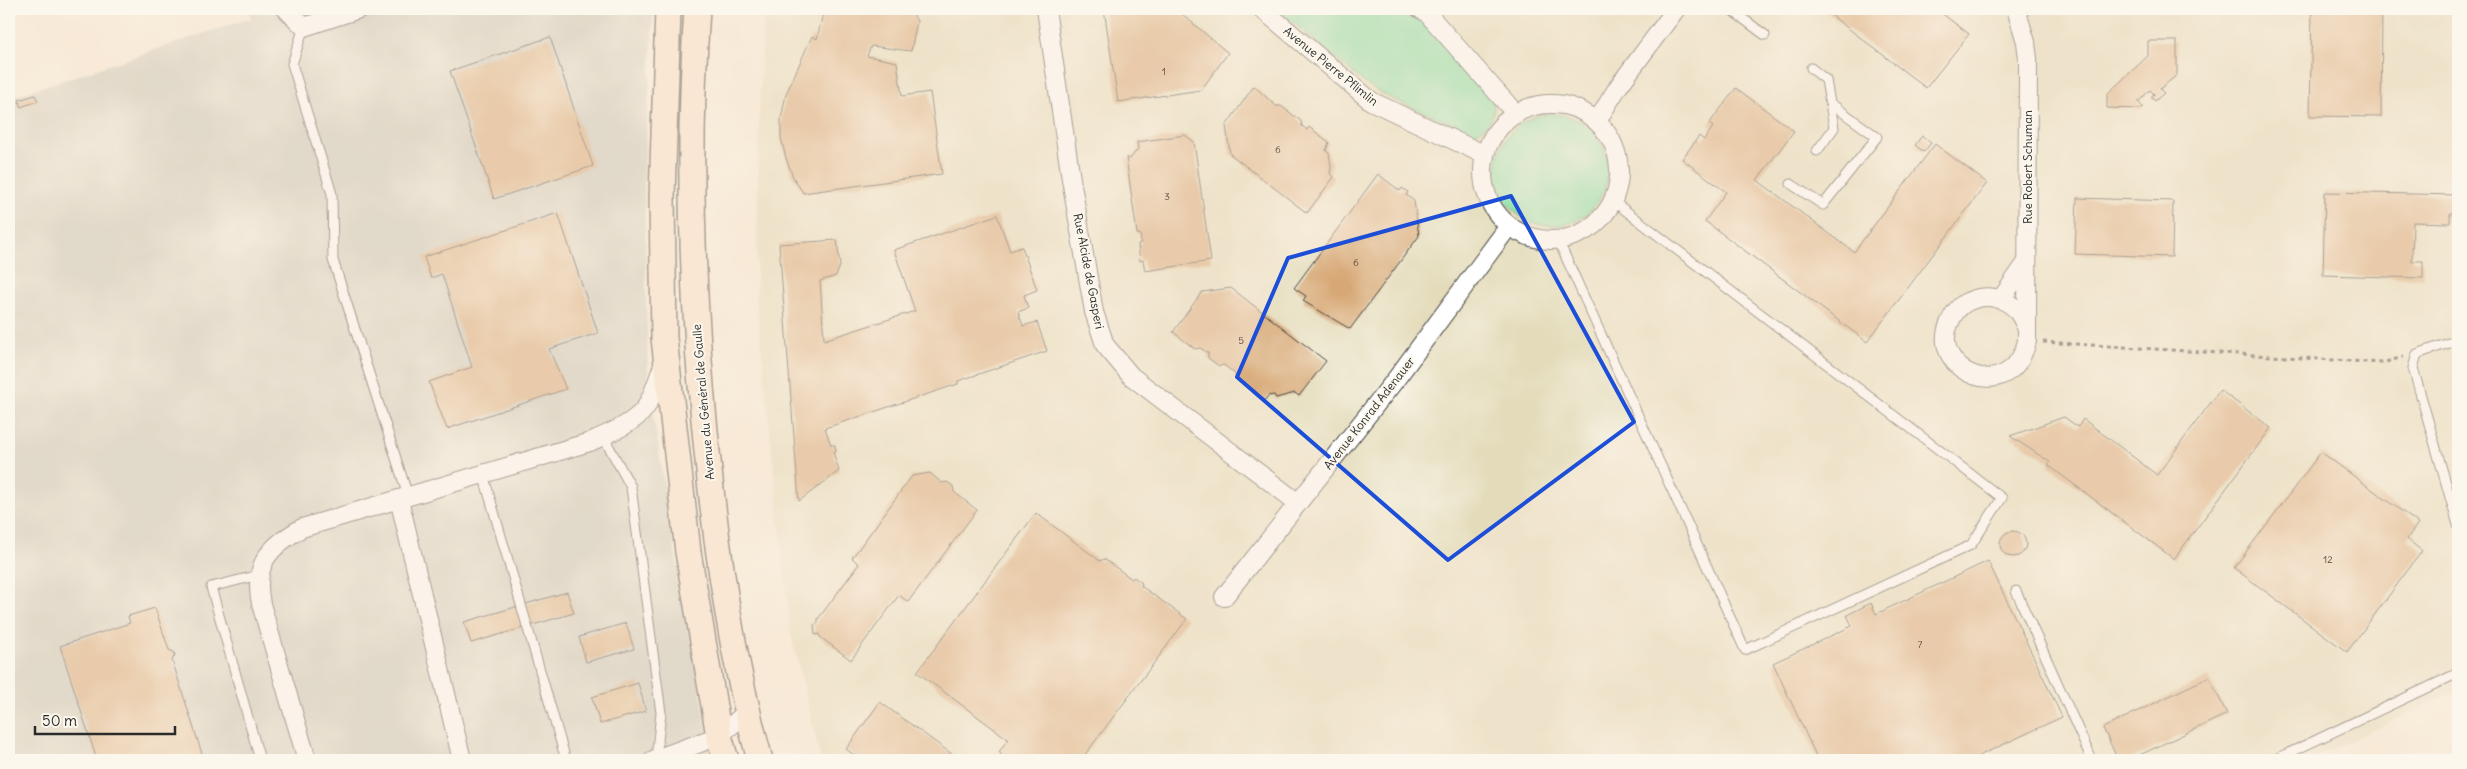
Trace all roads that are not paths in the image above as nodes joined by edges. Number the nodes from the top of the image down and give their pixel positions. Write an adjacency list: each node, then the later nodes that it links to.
1 (286, 9): 11 (street)
2 (359, 9): 11 (street)
3 (668, 9): 27 (main road)
4 (697, 9): 37 (main road, Avenue du Général de Gaulle)
5 (1046, 9): 31 (street, Rue Alcide de Gasperi)
6 (1262, 9): 18 (street, Avenue Pierre Pflimlin)
7 (1420, 9): 15 (street)
8 (1676, 9): 16 (street)
9 (1730, 9): 12 (lane)
10 (2016, 9): 23 (street, Rue Robert Schuman)
11 (304, 27): 30 (lane)
12 (1765, 35)
13 (1811, 68): 14 (lane)
14 (1830, 103): 17 (lane); 19 (lane)
15 (1516, 114): 16 (street); 18 (street)
16 (1597, 121): 20 (street)
17 (1817, 151)
18 (1485, 155): 21 (street)
19 (1792, 184)
20 (1613, 202): 22 (street); 22 (lane)
21 (1509, 226): 22 (street); 31 (street, Avenue Konrad Adenauer)
22 (1558, 240)
23 (2027, 262): 24 (street); 25 (street, Rue Robert Schuman)
24 (2001, 299): 25 (street); 25 (street, Rue Robert Schuman)
25 (2027, 334)
26 (2458, 340): 32 (lane)
27 (666, 357): 28 (street); 38 (main road)
28 (604, 436): 29 (street); 43 (lane)
29 (483, 474): 30 (street); 42 (lane)
30 (404, 498): 33 (street); 41 (street)
31 (1298, 503): 35 (street, Avenue Konrad Adenauer)
32 (2458, 525)
33 (258, 575): 39 (street); 40 (lane)
34 (2016, 591): 46 (lane)
35 (1224, 598)
36 (2458, 669): 47 (lane)
37 (747, 712): 38 (street); 45 (main road, Avenue du Général de Gaulle)
38 (719, 736): 43 (street); 44 (main road)
39 (303, 759)
40 (260, 760)
41 (462, 760)
42 (566, 760)
43 (657, 760)
44 (726, 760)
45 (760, 760)
46 (2092, 760)
47 (2274, 760)

